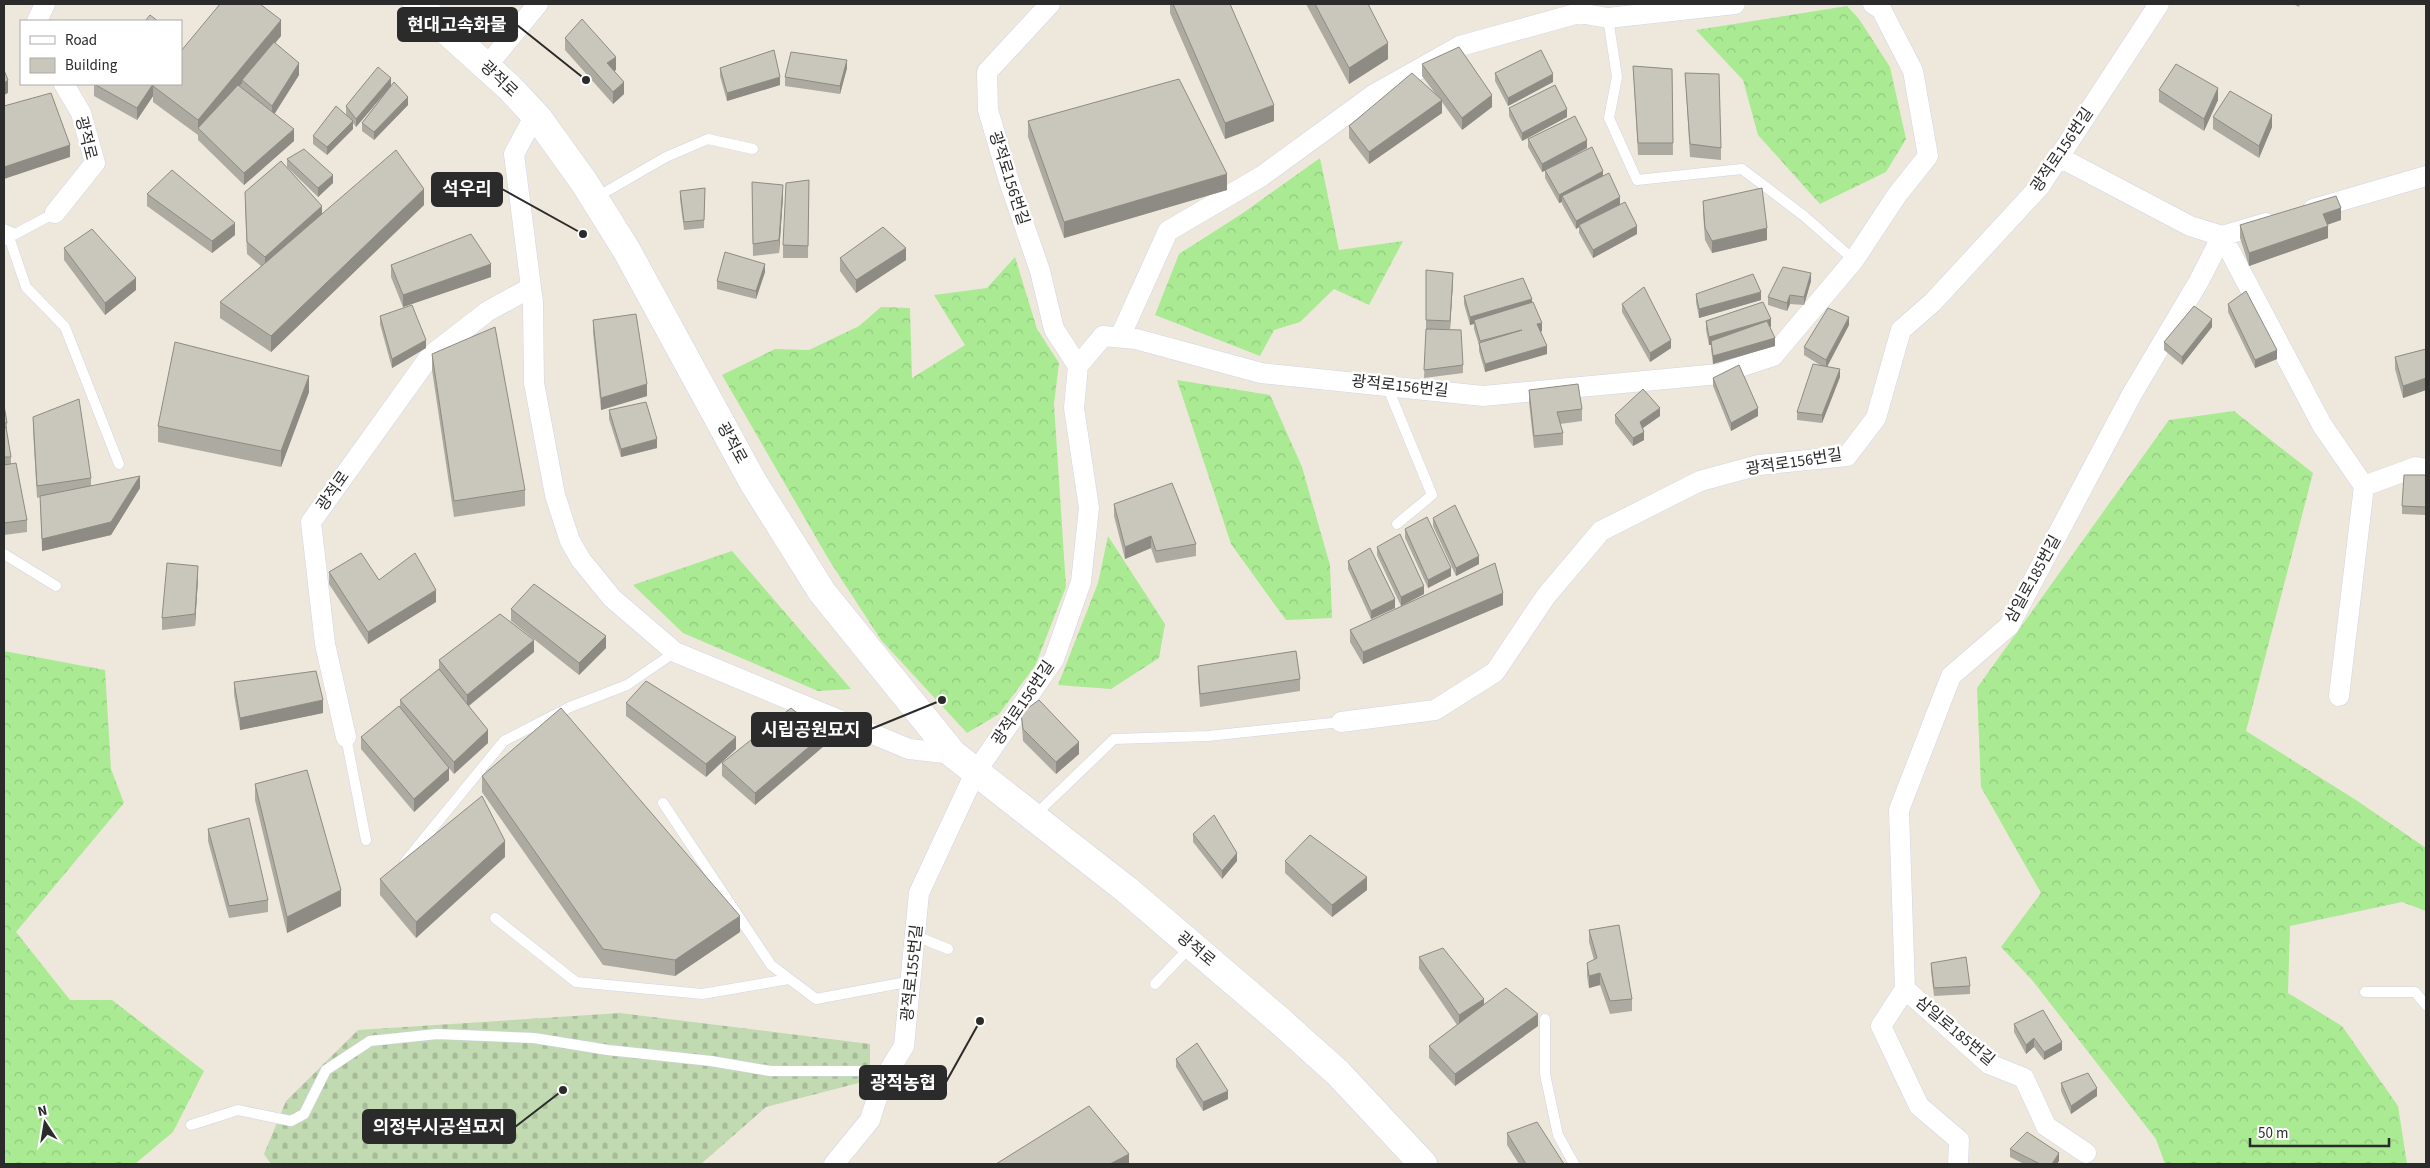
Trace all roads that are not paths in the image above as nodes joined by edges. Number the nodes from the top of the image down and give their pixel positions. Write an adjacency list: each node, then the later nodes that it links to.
1 (45, 4): 9 (street)
2 (417, 4): 10 (main road, 광적로)
3 (538, 4): 10 (street)
4 (1050, 4): 23 (street, 광적로156번길)
5 (1735, 4): 8 (street)
6 (1873, 4): 20 (street, 광적로156번길)
7 (2159, 4): 14 (street, 광적로156번길)
8 (1617, 13): 20 (lane); 22 (street)
9 (37, 20)
10 (486, 67): 12 (main road, 광적로)
11 (65, 85): 17 (street, 광적로)
12 (535, 115): 16 (main road, 광적로); 21 (street)
13 (753, 149): 16 (lane)
14 (2058, 157): 19 (street); 33 (street, 광적로156번길)
15 (2426, 176): 19 (street)
16 (594, 198): 35 (main road, 광적로)
17 (56, 213): 18 (lane)
18 (8, 235): 25 (lane)
19 (2222, 236): 27 (street); 48 (street, 삼일로185번길)
20 (1854, 260): 24 (street, 광적로156번길)
21 (530, 288): 31 (street); 34 (street, 광적로)
22 (1120, 337): 23 (street, 광적로156번길); 24 (street, 광적로156번길)
23 (1078, 366): 36 (street, 광적로156번길)
24 (1387, 385): 28 (lane)
25 (118, 464)
26 (2426, 469): 27 (street)
27 (2364, 486): 32 (street)
28 (1397, 524)
29 (4, 554): 30 (lane)
30 (56, 586)
31 (675, 652): 35 (street); 40 (lane)
32 (2339, 696)
33 (1341, 722): 38 (lane)
34 (346, 737): 39 (lane)
35 (953, 754): 36 (main road, 광적로)
36 (975, 773): 38 (main road, 광적로); 42 (street, 광적로155번길)
37 (663, 803): 45 (lane)
38 (1033, 817): 43 (main road, 광적로)
39 (366, 840)
40 (403, 864)
41 (495, 918): 45 (lane)
42 (916, 936): 44 (lane); 46 (street, 광적로155번길)
43 (1192, 945): 47 (lane); 56 (main road, 광적로)
44 (948, 949)
45 (789, 979): 46 (lane)
46 (912, 981): 52 (street, 광적로155번길)
47 (1156, 984)
48 (1905, 989): 54 (street, 삼일로185번길); 58 (street, 삼일로185번길)
49 (2365, 992): 50 (lane)
50 (2426, 1005)
51 (1545, 1019): 57 (lane)
52 (888, 1071): 53 (lane); 55 (street, 광적로155번길)
53 (190, 1125)
54 (2086, 1153)
55 (834, 1164)
56 (1423, 1164)
57 (1574, 1164)
58 (1958, 1164)

